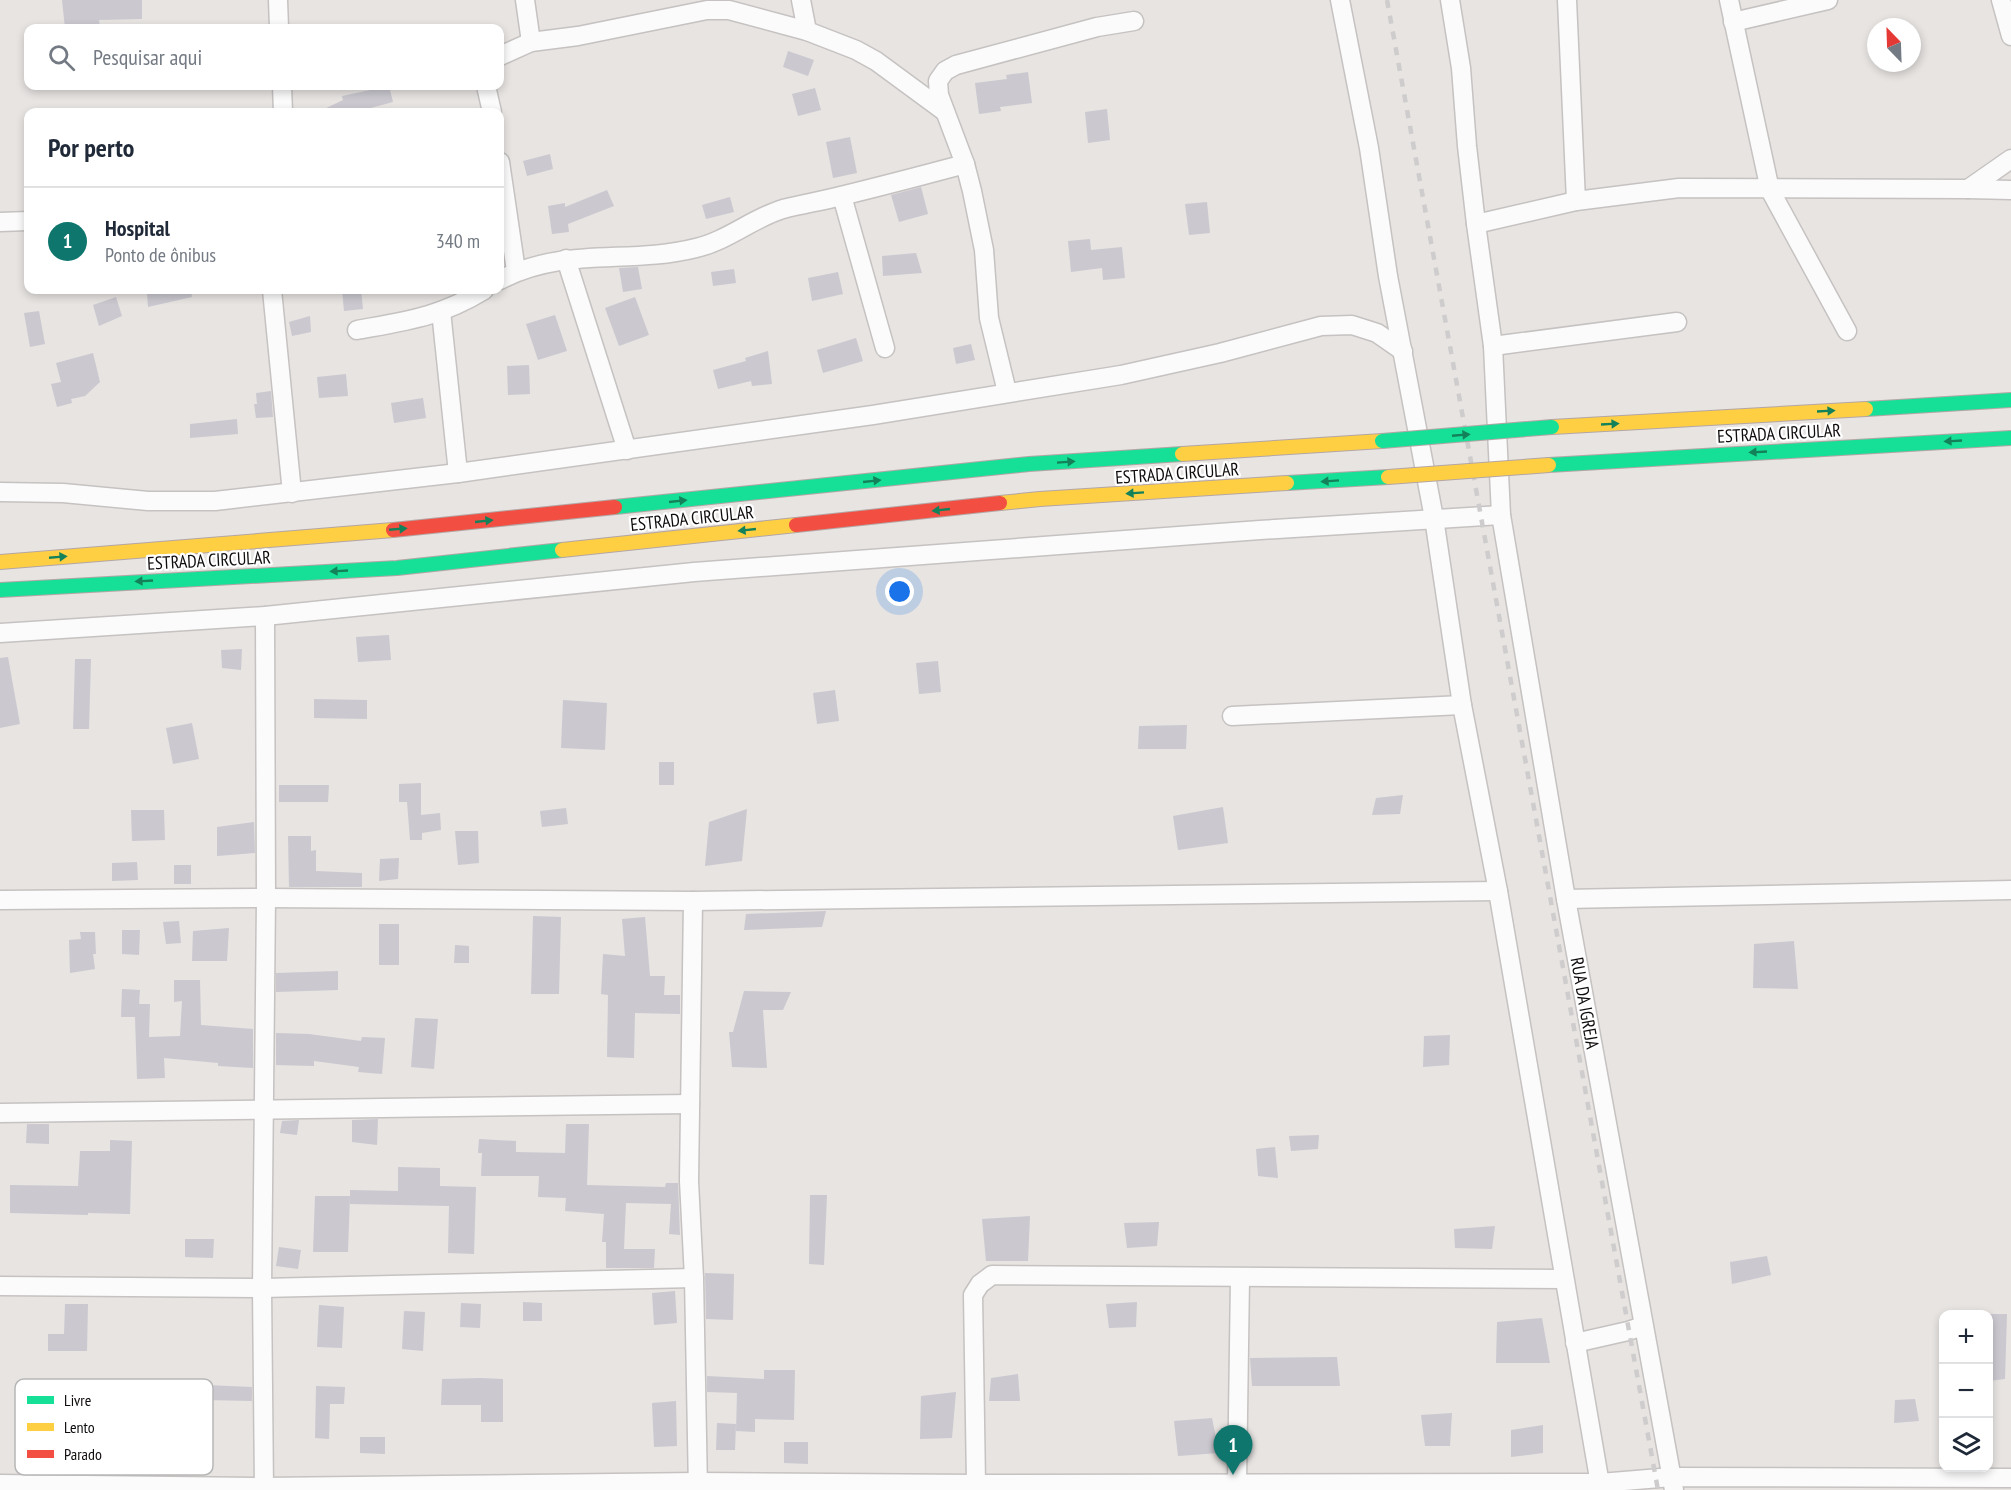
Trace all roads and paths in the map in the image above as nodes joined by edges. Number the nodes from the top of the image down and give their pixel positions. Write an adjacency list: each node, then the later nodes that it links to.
1 (278, 0): 12 (street)
2 (801, 0): 13 (street)
3 (1340, 0): 44 (street)
4 (1450, 0): 32 (street, RUA DA IGREJA)
5 (1567, 0): 29 (street)
6 (1729, 0): 11 (street)
7 (1828, 0): 11 (street)
8 (2001, 0): 14 (street)
9 (524, 1): 15 (street)
10 (1134, 21): 21 (street)
11 (1733, 22): 26 (street)
12 (279, 24)
13 (807, 32): 15 (street); 21 (street)
14 (2011, 36)
15 (531, 42): 16 (street)
16 (504, 54)
17 (282, 90): 19 (street)
18 (487, 90): 20 (street)
19 (283, 108)
20 (491, 108)
21 (944, 111): 23 (street)
22 (2011, 159): 25 (street)
23 (965, 164): 28 (street); 45 (street)
24 (504, 189): 34 (street)
25 (1968, 189): 26 (street); 27 (street)
26 (1770, 190): 29 (street); 41 (street)
27 (2011, 190)
28 (842, 196): 33 (street); 43 (street)
29 (1576, 201): 32 (street)
30 (24, 221): 31 (street)
31 (0, 222)
32 (1476, 224): 42 (street, RUA DA IGREJA)
33 (566, 259): 34 (street); 48 (street)
34 (516, 271): 35 (street)
35 (504, 278)
36 (272, 294): 51 (street)
37 (478, 294): 38 (street)
38 (441, 311): 40 (street); 49 (street)
39 (1677, 322): 42 (street)
40 (357, 330)
41 (1847, 331)
42 (1493, 346): 52 (street, RUA DA IGREJA)
43 (885, 348)
44 (1403, 351): 45 (street); 53 (street)
45 (1007, 392): 48 (street)
46 (2011, 399): 54 (main road, ESTRADA CIRCULAR, one-way to 46, bridge)
47 (2011, 438): 55 (main road, ESTRADA CIRCULAR, one-way to 55, bridge)
48 (627, 450): 49 (street)
49 (458, 473): 51 (street)
50 (0, 492): 51 (street)
51 (292, 493)
52 (1501, 515): 53 (street); 63 (street, RUA DA IGREJA)
53 (1434, 518): 56 (street); 58 (street)
54 (0, 562)
55 (0, 590)
56 (265, 616): 57 (street); 62 (street)
57 (0, 633)
58 (1462, 705): 59 (street); 61 (street)
59 (1232, 716)
60 (2011, 890): 63 (street)
61 (1498, 891): 65 (street); 71 (street)
62 (266, 898): 64 (street); 65 (street); 67 (street)
63 (1566, 899): 74 (street, RUA DA IGREJA)
64 (0, 900)
65 (693, 901): 66 (street)
66 (690, 1104): 67 (street); 69 (street)
67 (262, 1108): 68 (street); 73 (street)
68 (0, 1113)
69 (694, 1278): 73 (street); 80 (street)
70 (1240, 1278): 71 (street); 79 (street); 81 (street)
71 (1563, 1279): 75 (street)
72 (0, 1286): 73 (street)
73 (262, 1288): 83 (street)
74 (1643, 1326): 75 (street); 78 (street, RUA DA IGREJA)
75 (1575, 1343): 82 (street)
76 (2011, 1478): 78 (street)
77 (0, 1484): 83 (street)
78 (1673, 1484): 82 (street)
79 (1228, 1485): 81 (street); 82 (street)
80 (698, 1486): 81 (street); 83 (street)
81 (969, 1486)
82 (1600, 1486)
83 (264, 1488)

